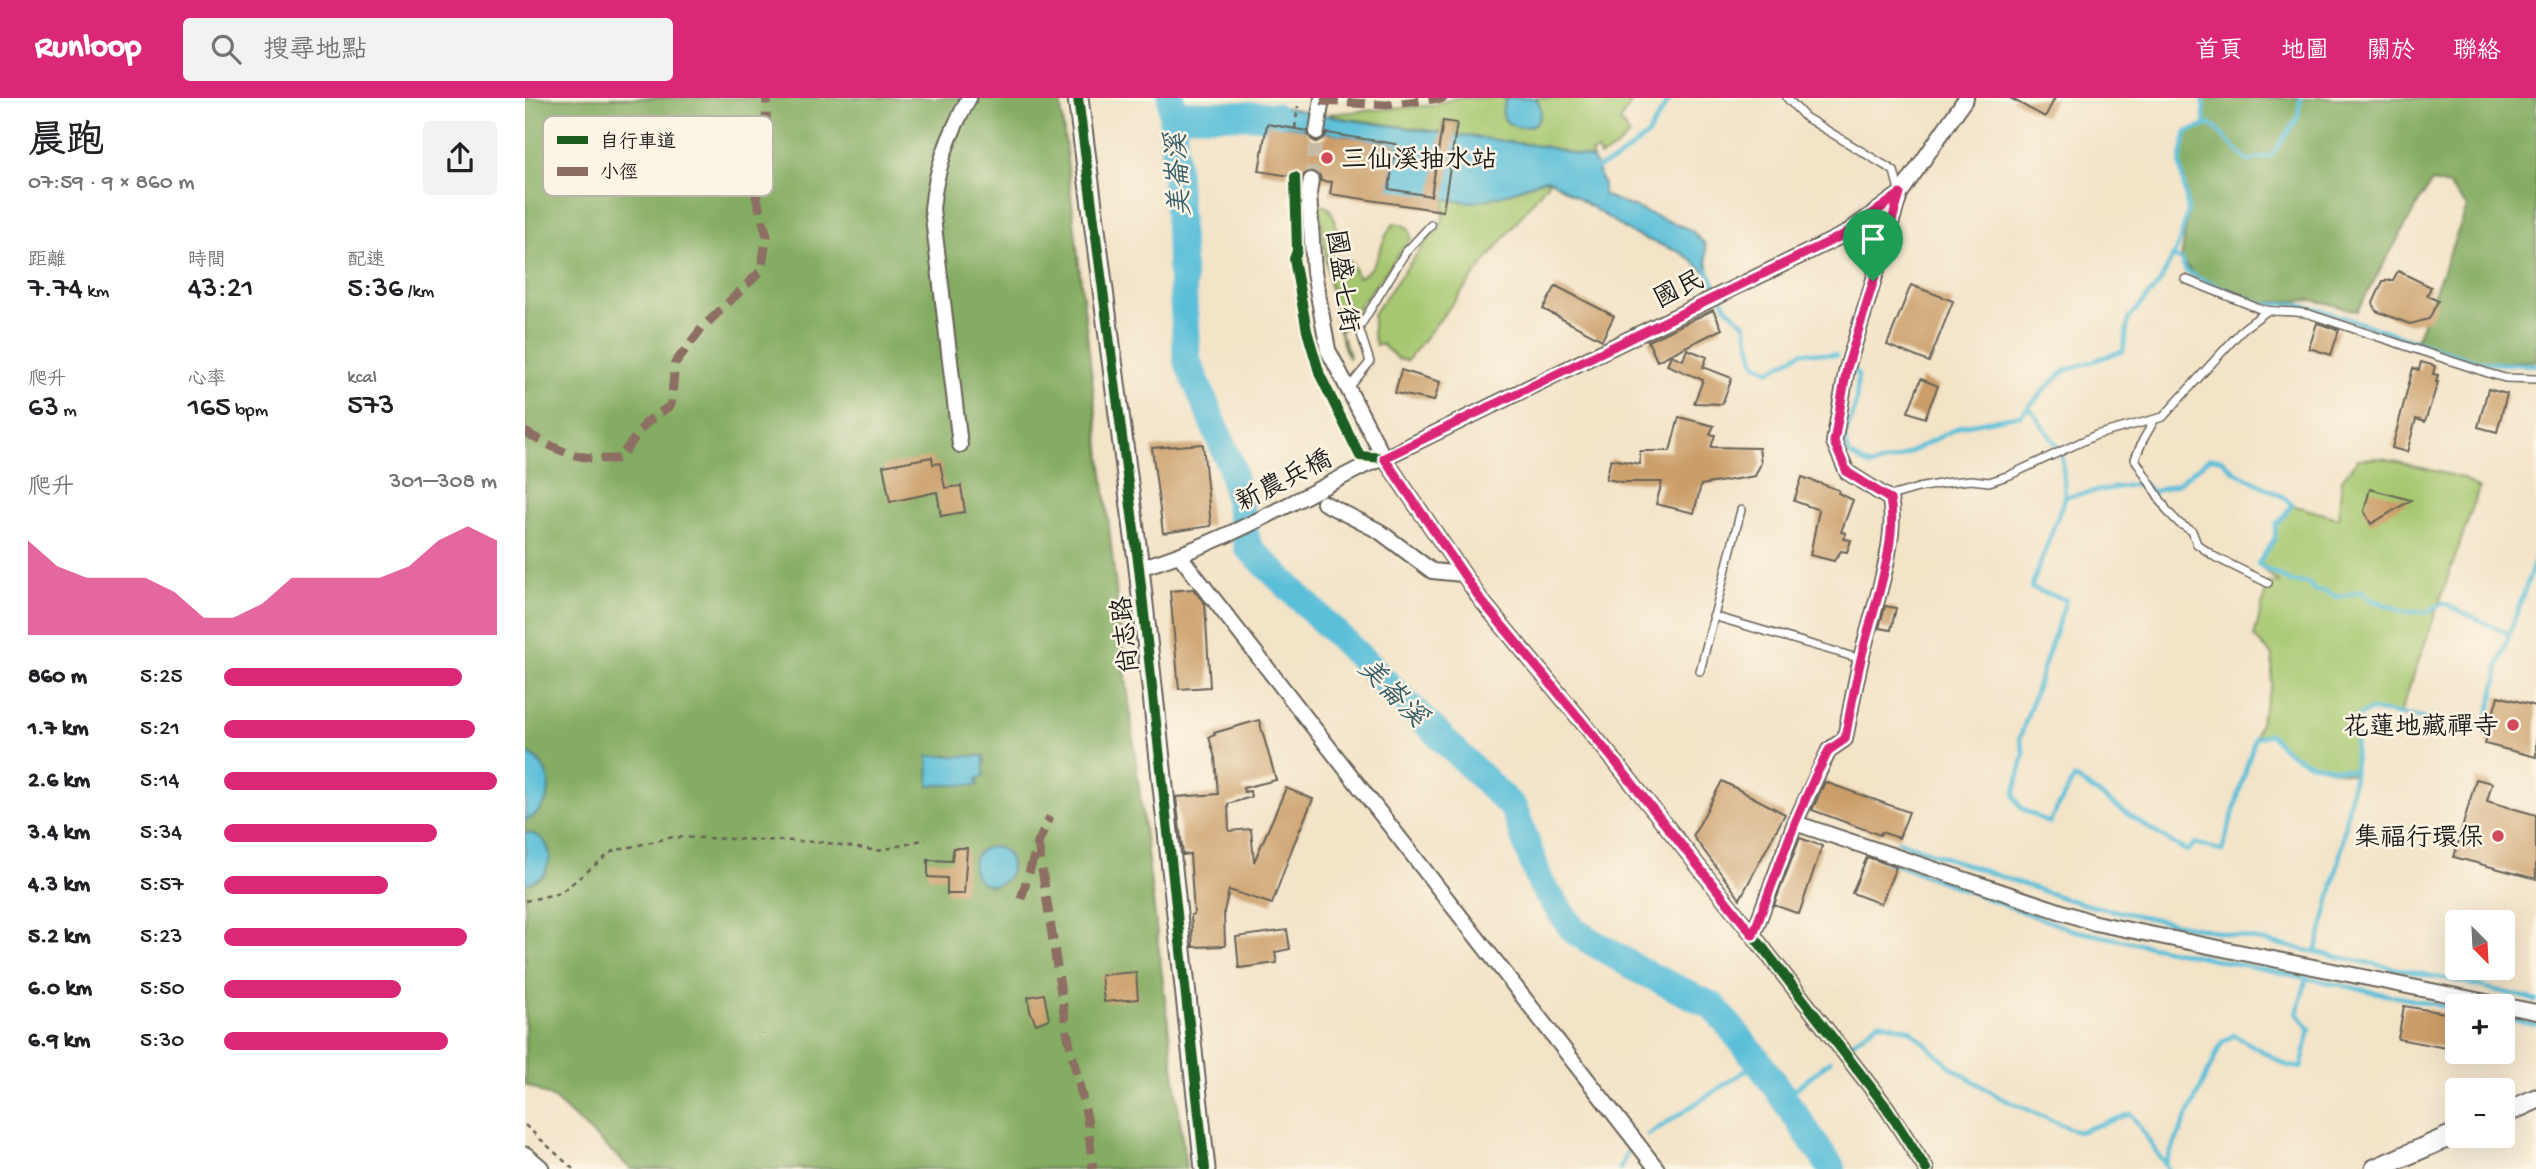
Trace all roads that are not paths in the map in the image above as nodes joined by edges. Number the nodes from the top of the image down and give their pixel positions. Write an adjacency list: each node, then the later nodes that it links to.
1 (969, 98): 15 (street)
2 (1078, 98): 22 (street, 尚志路)
3 (1322, 98): 6 (street)
4 (1787, 98): 8 (lane)
5 (1966, 98): 8 (street, 國民)
6 (1317, 132)
7 (1311, 180): 13 (street, 國盛七街)
8 (1900, 194): 16 (street, 國民); 18 (street)
9 (1431, 225): 13 (lane)
10 (2185, 279): 11 (lane)
11 (2267, 310): 12 (lane); 14 (lane)
12 (2536, 379)
13 (1348, 390): 16 (street, 國盛七街)
14 (2156, 418): 18 (lane); 24 (lane)
15 (960, 445)
16 (1384, 458): 17 (street, 國民); 23 (street, 國盛七街)
17 (1366, 465): 21 (street, 新農兵橋)
18 (1887, 497): 26 (street)
19 (1324, 503): 23 (street)
20 (1741, 510): 25 (lane)
21 (1180, 556): 22 (street, 新農兵橋); 37 (street)
22 (1139, 568): 36 (street, 尚志路)
23 (1462, 574): 29 (street, 國盛七街)
24 (2268, 583)
25 (1713, 616): 26 (lane); 27 (lane)
26 (1861, 659): 28 (street)
27 (1700, 671)
28 (1795, 823): 29 (street); 30 (street)
29 (1753, 935): 38 (street, 國盛七街)
30 (2536, 1012)
31 (2536, 1099): 32 (street)
32 (2515, 1109)
33 (2445, 1138): 39 (street)
34 (525, 1157): 35 (street)
35 (539, 1169)
36 (1205, 1169)
37 (1657, 1169)
38 (1926, 1169)
39 (2375, 1169)

